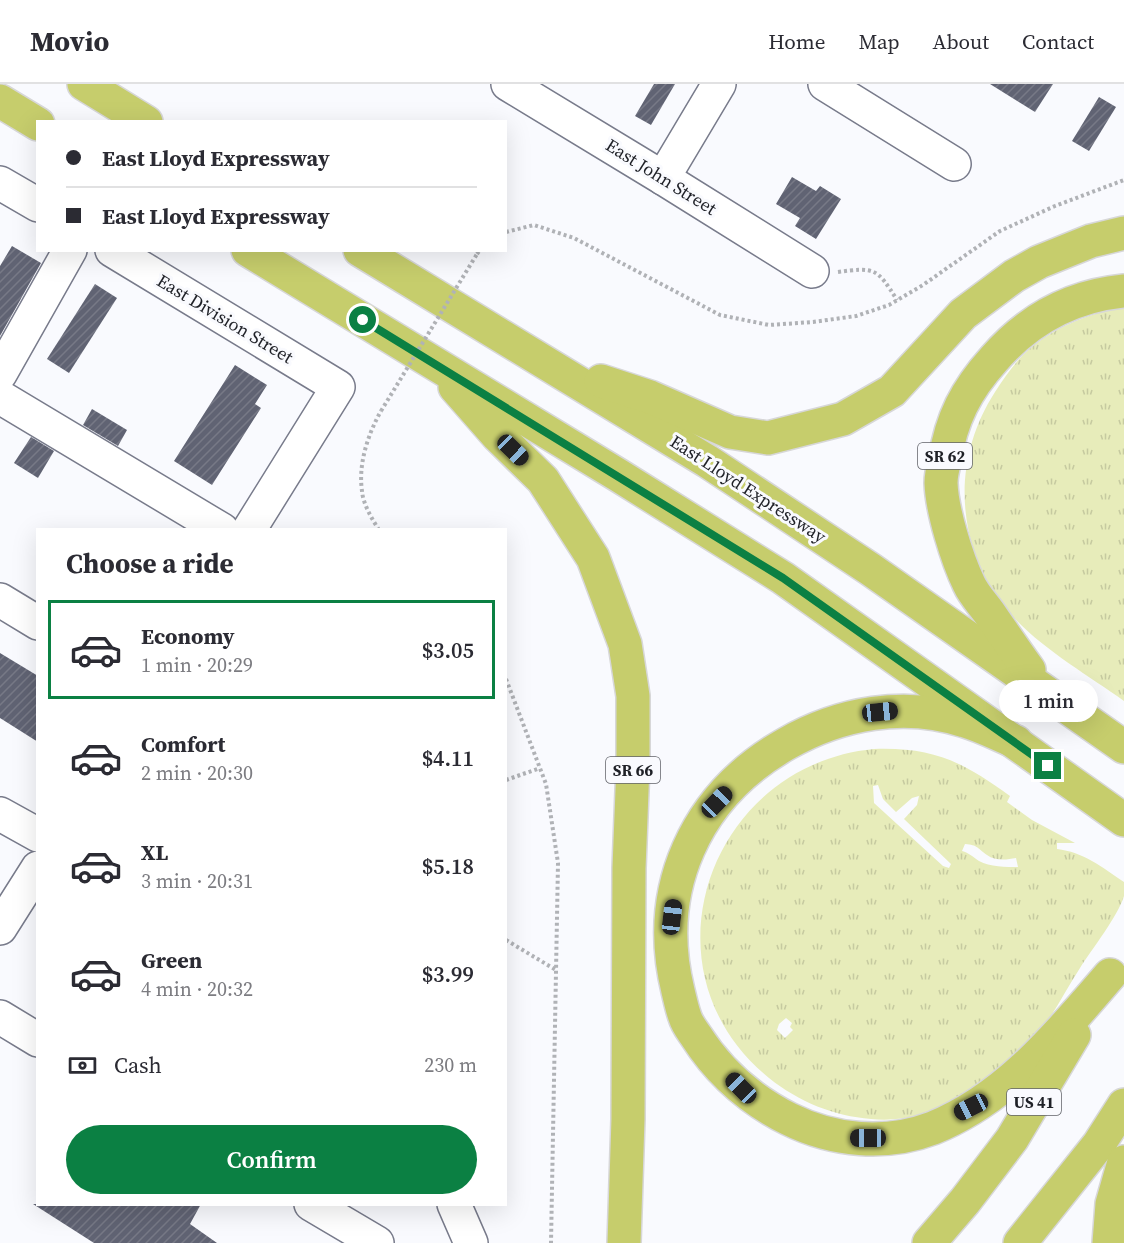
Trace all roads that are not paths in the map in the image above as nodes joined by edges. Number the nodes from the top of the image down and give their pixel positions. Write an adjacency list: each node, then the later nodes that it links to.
1 (84, 84): 6 (highway)
2 (508, 84): 9 (street, East John Street)
3 (719, 84): 9 (street)
4 (825, 84): 8 (street)
5 (0, 101): 7 (highway)
6 (143, 120)
7 (36, 123)
8 (954, 164)
9 (663, 178): 17 (street, East John Street)
10 (0, 183): 11 (street)
11 (36, 204)
12 (1124, 233): 20 (highway)
13 (69, 252): 21 (street)
14 (115, 252): 24 (street, East Division Street)
15 (251, 252): 19 (highway, SR 66)
16 (363, 252): 20 (highway, East Lloyd Expressway)
17 (812, 272)
18 (1124, 291): 27 (highway, SR 62)
19 (432, 362): 28 (highway); 44 (highway, SR 66)
20 (547, 363): 27 (highway, East Lloyd Expressway)
21 (0, 374)
22 (0, 397): 23 (street)
23 (219, 528)
24 (250, 528)
25 (0, 600): 26 (street)
26 (36, 622)
27 (1043, 689): 29 (highway, East Lloyd Expressway / SR 62)
28 (1016, 742): 31 (highway); 35 (highway)
29 (1124, 747)
30 (0, 814): 32 (street)
31 (1124, 820)
32 (36, 834)
33 (36, 871): 34 (street)
34 (0, 928)
35 (1117, 963): 45 (highway, US 41)
36 (0, 1017): 37 (street)
37 (36, 1039)
38 (1124, 1105): 46 (highway)
39 (1124, 1162): 47 (highway)
40 (314, 1206): 42 (street)
41 (455, 1206): 43 (street)
42 (377, 1243)
43 (471, 1243)
44 (624, 1243)
45 (929, 1243)
46 (1020, 1243)
47 (1109, 1243)

